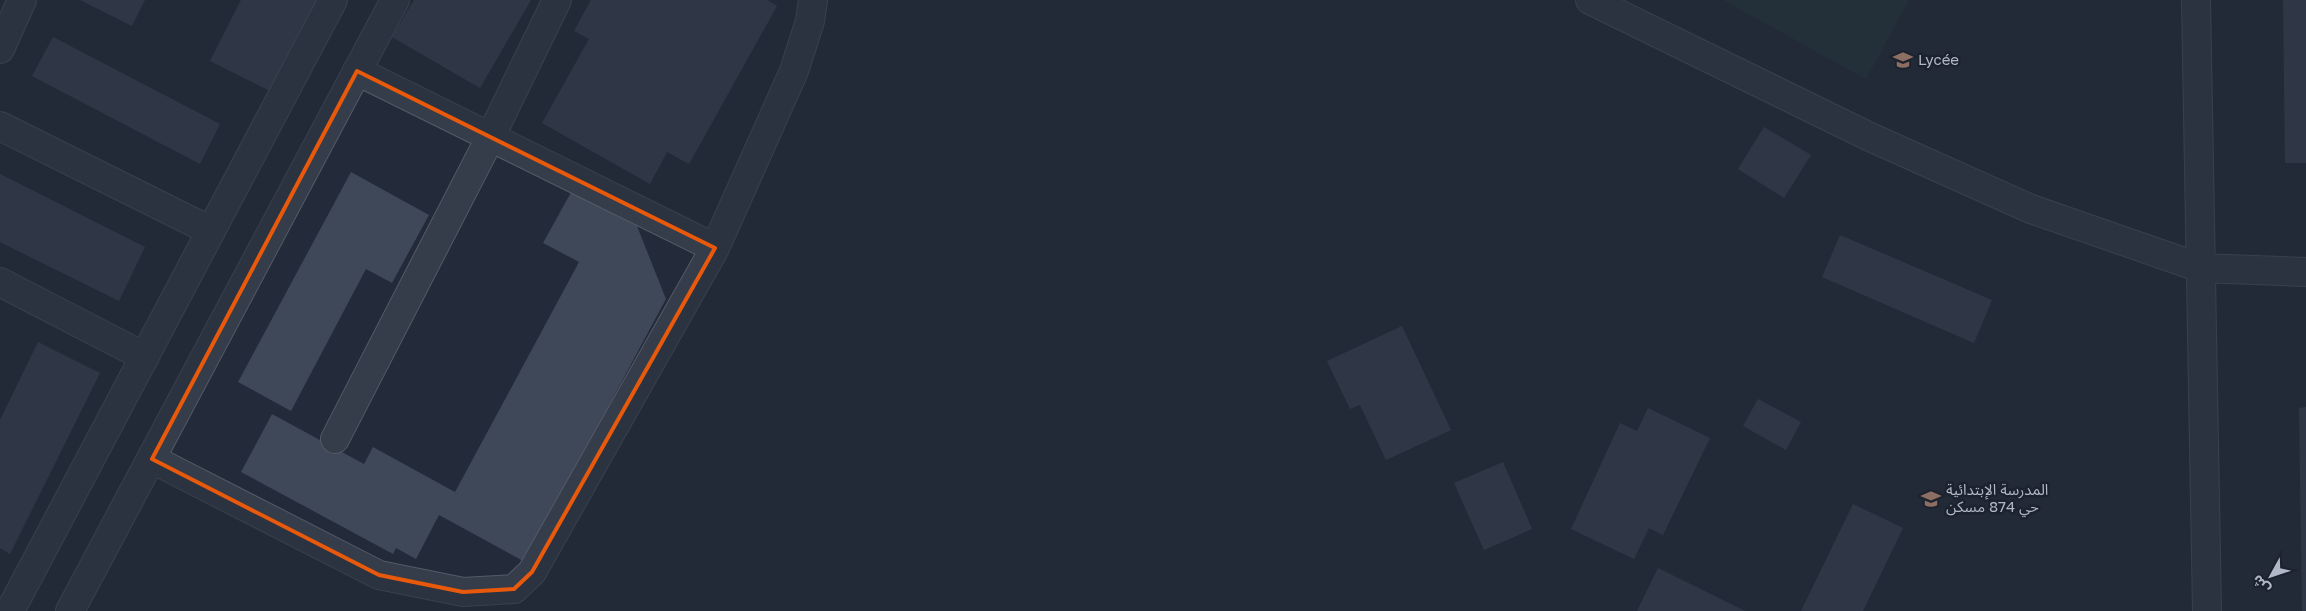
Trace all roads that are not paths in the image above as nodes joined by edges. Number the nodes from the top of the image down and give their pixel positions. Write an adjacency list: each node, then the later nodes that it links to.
1 (22, 0): 8 (street)
2 (333, 0): 12 (street)
3 (395, 0): 9 (street)
4 (557, 0): 11 (street)
5 (813, 0): 13 (street)
6 (1590, 0): 14 (street)
7 (2196, 0): 14 (street)
8 (0, 49)
9 (357, 71): 11 (street); 19 (street)
10 (0, 126): 12 (street)
11 (490, 138): 13 (street); 18 (street)
12 (211, 231): 17 (street)
13 (715, 248): 19 (street)
14 (2201, 268): 15 (street); 22 (street)
15 (2306, 272)
16 (0, 282): 17 (street)
17 (145, 357): 20 (street)
18 (335, 439)
19 (152, 459): 21 (street)
20 (10, 611)
21 (70, 611)
22 (2207, 611)

